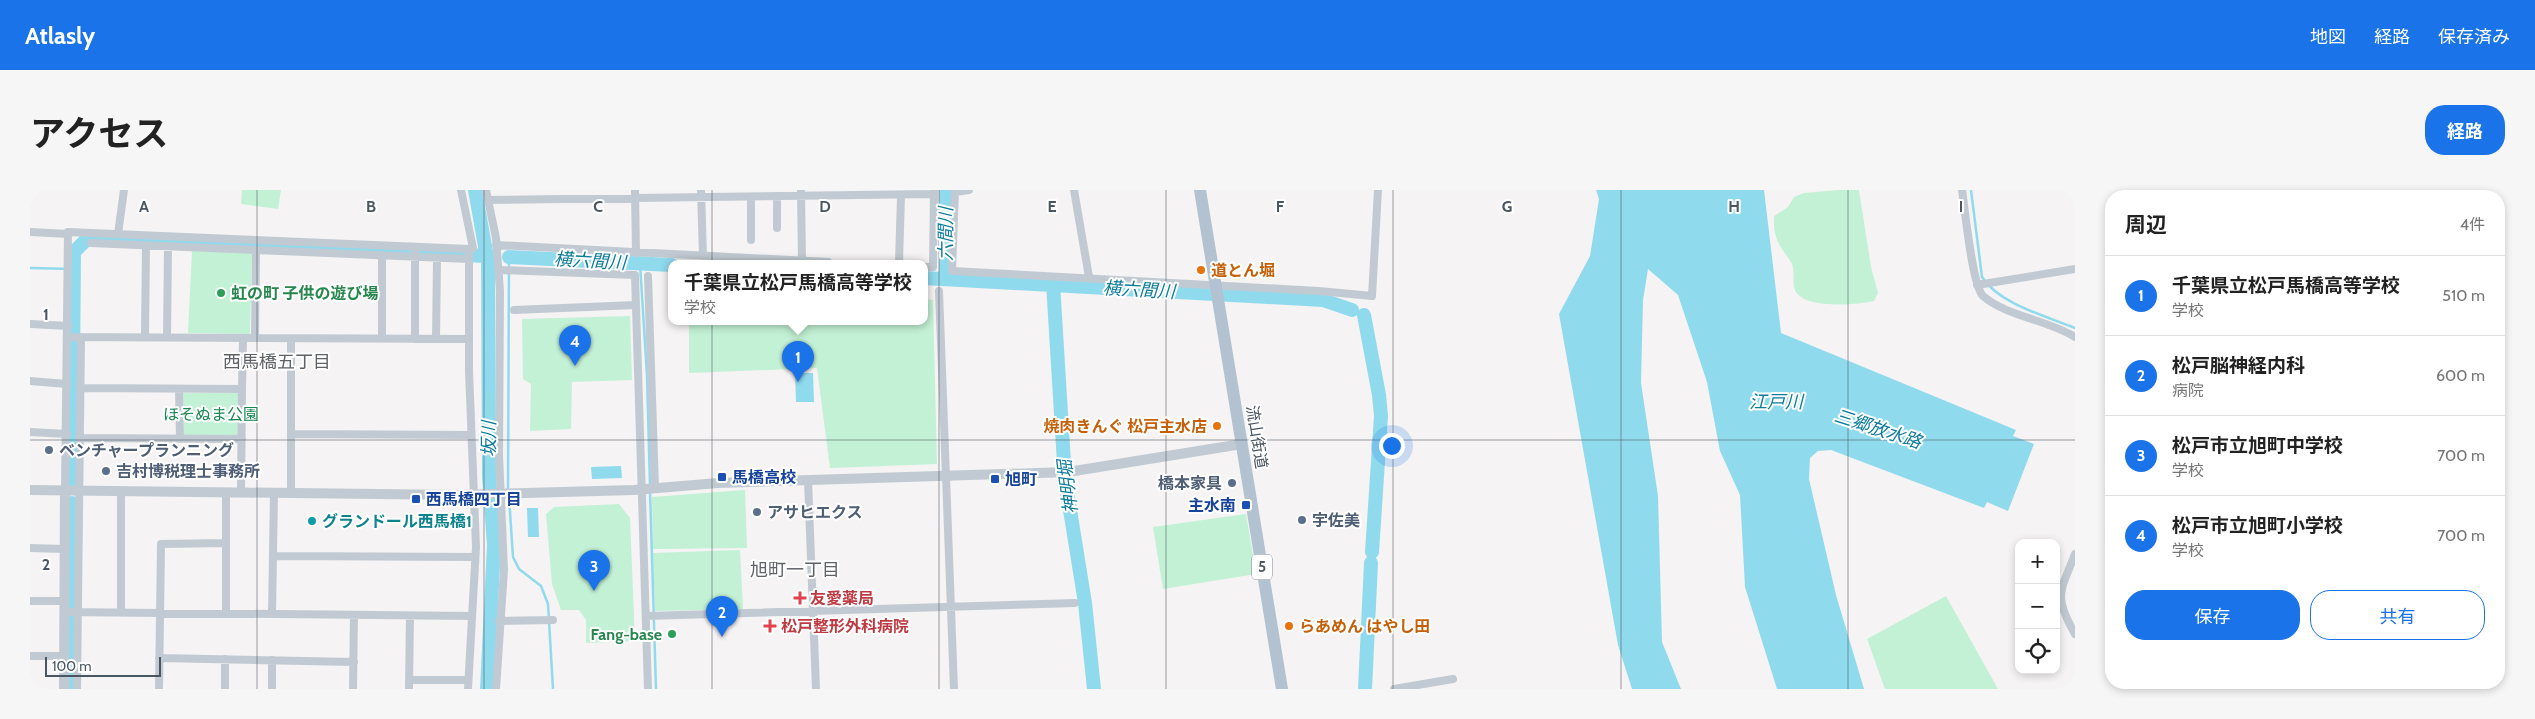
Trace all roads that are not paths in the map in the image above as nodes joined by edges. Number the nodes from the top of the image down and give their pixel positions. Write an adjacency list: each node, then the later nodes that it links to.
1 (124, 190): 23 (street)
2 (461, 190): 32 (street)
3 (486, 190): 19 (street)
4 (968, 190): 9 (street)
5 (1074, 190): 44 (street)
6 (1200, 190): 46 (main road, 流山街道 / 5)
7 (1378, 190): 46 (street)
8 (1962, 190): 45 (street)
9 (955, 191): 44 (street)
10 (934, 192): 17 (street); 41 (street)
11 (801, 193): 17 (street); 18 (street); 38 (street)
12 (635, 194): 13 (street); 19 (street); 31 (street)
13 (675, 194): 14 (street)
14 (701, 194): 15 (street); 34 (street)
15 (727, 194): 16 (street)
16 (752, 194): 18 (street); 24 (street)
17 (901, 195): 39 (street)
18 (777, 196): 20 (street)
19 (489, 200): 29 (street)
20 (777, 228)
21 (30, 232): 22 (street)
22 (68, 234): 23 (street); 51 (street)
23 (118, 234): 28 (street)
24 (751, 240)
25 (91, 243): 26 (street)
26 (146, 246): 27 (street); 54 (street)
27 (168, 247): 30 (street); 55 (street)
28 (416, 247): 32 (street); 35 (street)
29 (496, 247): 31 (street); 40 (street)
30 (256, 251): 33 (street); 58 (street)
31 (636, 252): 34 (street)
32 (469, 253): 36 (street); 63 (street)
33 (382, 256): 35 (street); 59 (street)
34 (703, 256): 37 (street)
35 (415, 257): 36 (street); 61 (street)
36 (438, 258): 62 (street)
37 (782, 260)
38 (802, 260)
39 (899, 260)
40 (499, 267): 48 (street); 90 (street)
41 (928, 267)
42 (2075, 270): 45 (street)
43 (648, 276): 65 (street)
44 (1090, 278): 46 (street)
45 (1977, 285): 56 (street)
46 (1216, 286): 78 (main road, 流山街道 / 5)
47 (939, 291): 79 (street)
48 (636, 306): 49 (street); 64 (street)
49 (514, 310)
50 (30, 324): 51 (street)
51 (68, 326): 52 (street)
52 (68, 337): 53 (street); 67 (street)
53 (81, 337): 54 (street); 68 (street)
54 (145, 337): 55 (street)
55 (167, 337): 57 (street)
56 (2075, 337)
57 (243, 338): 58 (street); 70 (street)
58 (255, 338): 60 (street)
59 (382, 338): 60 (street); 61 (street)
60 (292, 339): 73 (street)
61 (414, 339): 62 (street)
62 (436, 339): 63 (street)
63 (469, 339): 74 (street)
64 (638, 358): 65 (street); 82 (street)
65 (651, 358): 81 (street)
66 (30, 381): 67 (street)
67 (67, 384): 72 (street)
68 (80, 388): 69 (street); 75 (street)
69 (179, 389): 70 (street); 76 (street)
70 (242, 389): 77 (street)
71 (30, 432): 72 (street)
72 (67, 434): 84 (street)
73 (291, 434): 74 (street); 88 (street)
74 (471, 435): 91 (street)
75 (80, 438): 76 (street); 84 (street)
76 (180, 439): 77 (street)
77 (242, 439): 87 (street)
78 (1242, 444): 79 (street); 137 (main road, 流山街道 / 5)
79 (946, 475): 80 (street); 100 (street)
80 (808, 480): 81 (street); 102 (street)
81 (655, 488): 82 (street)
82 (642, 489): 90 (street); 111 (street)
83 (30, 490): 84 (street)
84 (72, 491): 85 (street); 94 (street); 101 (street)
85 (122, 492): 86 (street); 103 (street)
86 (226, 493): 87 (street); 92 (street)
87 (241, 493): 89 (street)
88 (291, 493): 89 (street); 91 (street)
89 (274, 494): 96 (street)
90 (500, 494): 91 (street); 114 (street)
91 (478, 495): 97 (street)
92 (226, 543): 105 (street); 106 (street)
93 (30, 548): 94 (street)
94 (65, 549): 101 (street)
95 (2075, 554): 112 (street)
96 (274, 556): 97 (street); 107 (street)
97 (475, 557): 110 (street)
98 (30, 601): 101 (street)
99 (1076, 603): 100 (street)
100 (950, 607): 102 (street); 136 (street)
101 (70, 609): 103 (street); 117 (street); 126 (street)
102 (813, 611): 111 (street); 135 (street)
103 (121, 612): 105 (street)
104 (2075, 612): 112 (street)
105 (159, 613): 106 (street); 118 (street)
106 (226, 614): 107 (street)
107 (272, 614): 108 (street)
108 (354, 615): 109 (street); 121 (street)
109 (410, 616): 110 (street); 123 (street)
110 (471, 616): 124 (street)
111 (646, 616): 134 (street)
112 (2066, 616): 115 (street)
113 (553, 620): 114 (street)
114 (499, 622): 133 (street)
115 (2075, 634)
116 (30, 656): 117 (street)
117 (64, 656): 125 (street)
118 (159, 658): 119 (street); 127 (street)
119 (225, 659): 120 (street); 128 (street)
120 (272, 660): 121 (street); 129 (street)
121 (354, 662): 130 (street)
122 (1453, 679): 138 (street)
123 (409, 680): 124 (street); 131 (street)
124 (468, 680): 132 (street)
125 (64, 689)
126 (77, 689)
127 (159, 689)
128 (225, 689)
129 (272, 689)
130 (353, 689)
131 (409, 689)
132 (468, 689)
133 (496, 689)
134 (648, 689)
135 (816, 689)
136 (954, 689)
137 (1282, 689)
138 (1394, 689)

